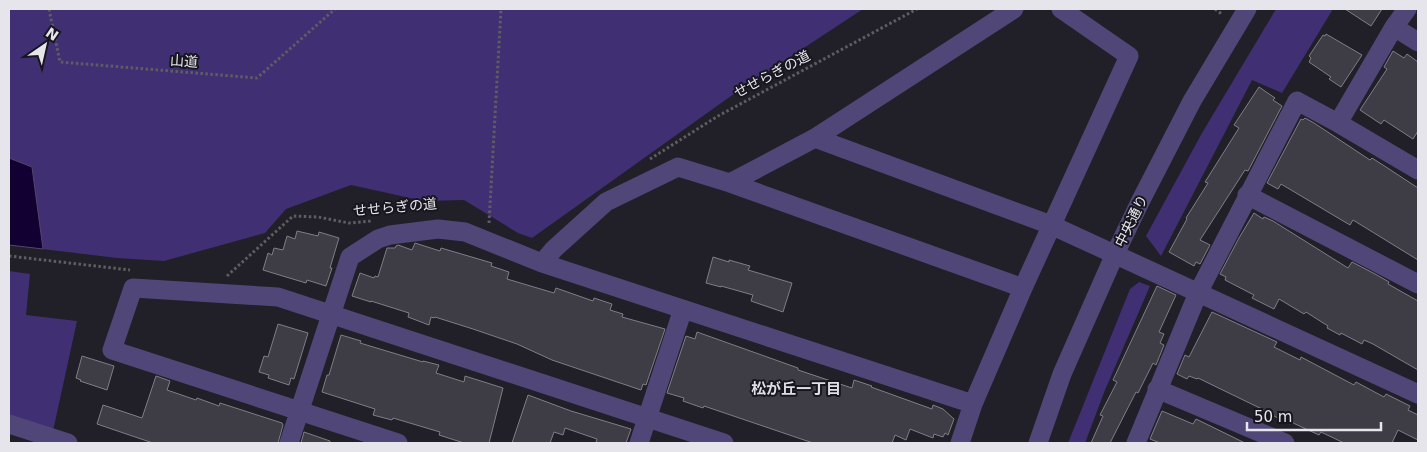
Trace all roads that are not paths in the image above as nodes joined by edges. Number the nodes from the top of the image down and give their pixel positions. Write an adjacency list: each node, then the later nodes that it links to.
1 (1014, 9): 8 (street)
2 (1061, 9): 12 (street)
3 (1247, 9): 13 (street, 中央通り)
4 (1407, 9): 5 (street)
5 (1394, 27): 6 (street); 7 (street)
6 (1418, 42)
7 (1338, 122): 9 (street); 11 (street)
8 (814, 138): 10 (street); 12 (street)
9 (1418, 170)
10 (730, 183): 14 (street); 16 (street)
11 (1247, 195): 15 (street); 17 (street)
12 (1051, 225): 13 (street); 16 (street)
13 (1115, 254): 17 (street); 32 (street, 中央通り)
14 (542, 263): 18 (street); 19 (street)
15 (1418, 284)
16 (1023, 288): 22 (street)
17 (1198, 293): 20 (street); 21 (street)
18 (684, 310): 22 (street); 24 (street)
19 (332, 314): 23 (street); 23 (street); 24 (street)
20 (1157, 389): 33 (street); 34 (street)
21 (1418, 394)
22 (973, 404): 31 (street)
23 (300, 411): 27 (street); 28 (street)
24 (648, 418): 29 (street); 30 (street)
25 (9, 424): 26 (street)
26 (68, 443)
27 (289, 443)
28 (398, 443)
29 (640, 443)
30 (724, 443)
31 (960, 443)
32 (1038, 443)
33 (1136, 443)
34 (1285, 443)

